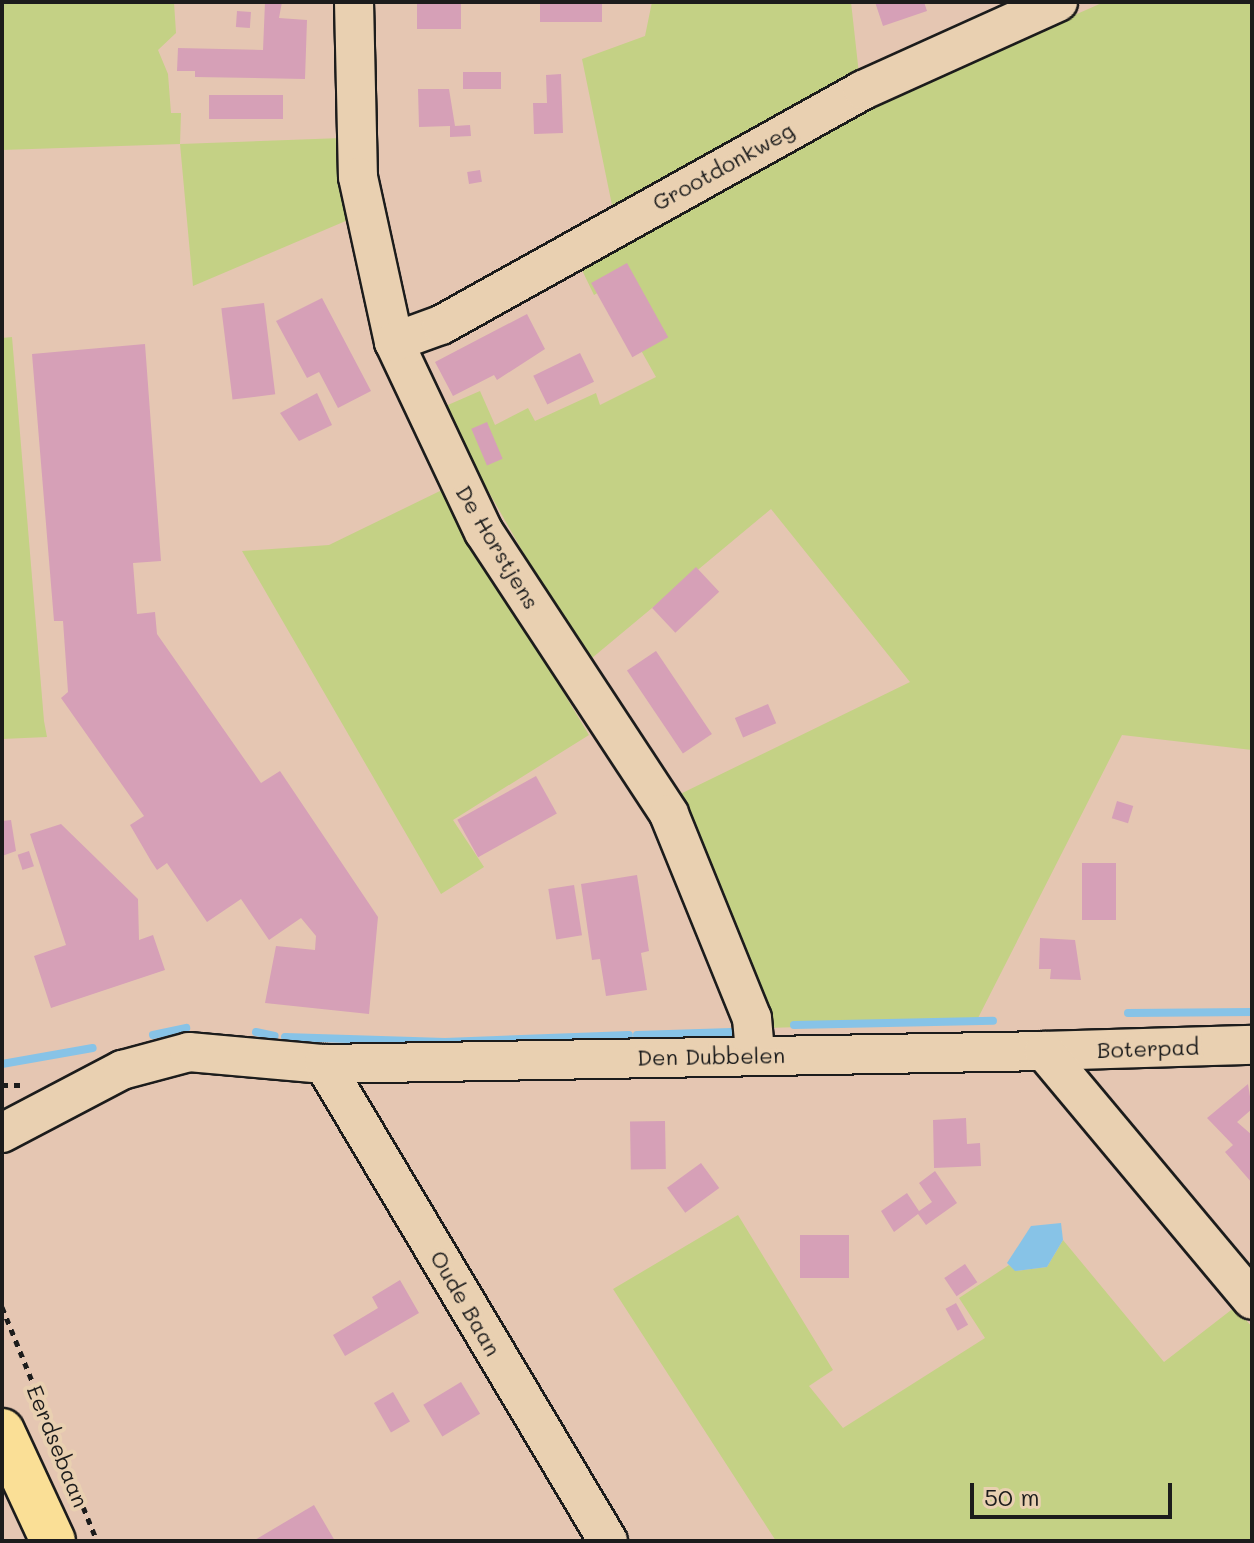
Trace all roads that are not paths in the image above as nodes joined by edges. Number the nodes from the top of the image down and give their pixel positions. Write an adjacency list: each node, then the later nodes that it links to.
1 (354, 2): 3 (street, De Horstjens)
2 (1058, 2): 3 (street, Grootdonkweg)
3 (394, 342): 6 (street, De Horstjens)
4 (1252, 1045): 5 (street, Boterpad)
5 (1044, 1051): 6 (street, Den Dubbelen); 11 (street)
6 (755, 1055): 7 (street, Den Dubbelen)
7 (324, 1064): 8 (street, Den Dubbelen); 14 (street, Oude Baan)
8 (64, 1096): 9 (street, Den Dubbelen); 10 (street, Den Dubbelen)
9 (2, 1102)
10 (2, 1133)
11 (1252, 1300)
12 (2, 1431): 13 (main road, Eerdsebaan)
13 (53, 1541)
14 (608, 1541)

